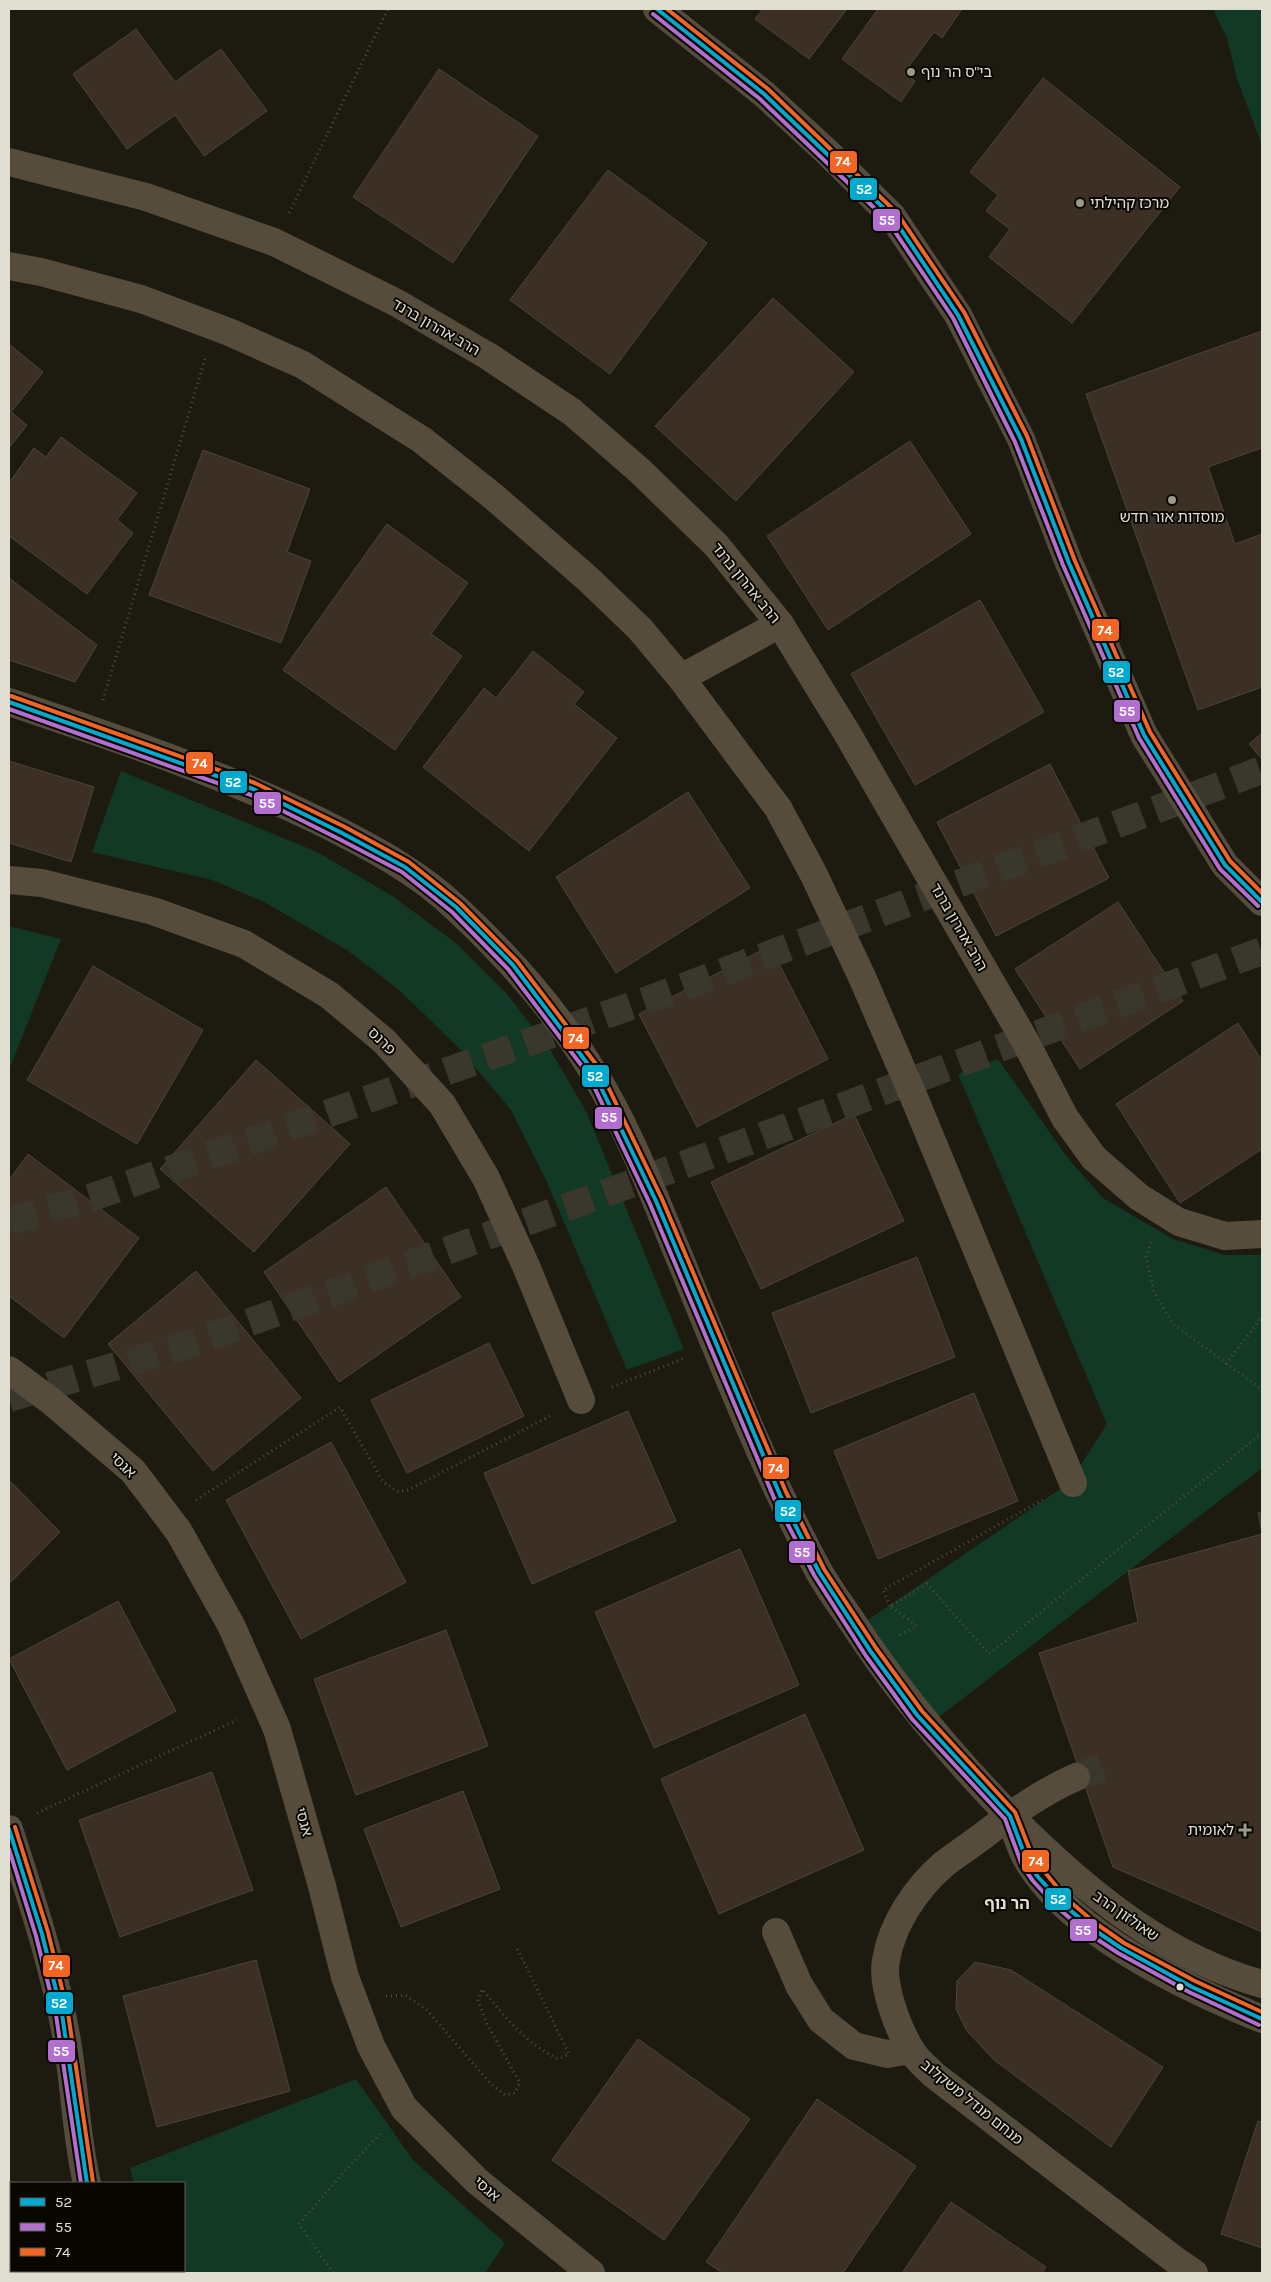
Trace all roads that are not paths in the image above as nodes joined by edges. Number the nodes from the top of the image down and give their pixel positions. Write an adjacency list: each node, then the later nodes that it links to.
1 (657, 9): 8 (street)
2 (9, 162): 4 (street, הרב אהרון ברנד)
3 (9, 266): 5 (street)
4 (780, 624): 5 (street); 9 (street, הרב אהרון ברנד)
5 (680, 678): 12 (street)
6 (9, 702): 14 (street, שאולזון הרב)
7 (9, 880): 11 (street, פרנס)
8 (1262, 902)
9 (1262, 1234)
10 (9, 1370): 21 (street, אגסי)
11 (581, 1400)
12 (1073, 1483)
13 (1076, 1777): 14 (street, מנחם מנדל משקלוב)
14 (1010, 1816): 17 (street, שאולזון הרב); 18 (street, שאולזון הרב); 19 (street, מנחם מנדל משקלוב)
15 (9, 1829): 20 (street)
16 (776, 1932): 19 (street)
17 (1262, 1984)
18 (1262, 2019)
19 (911, 2050): 22 (street, מנחם מנדל משקלוב)
20 (87, 2182)
21 (591, 2273)
22 (1194, 2273)

